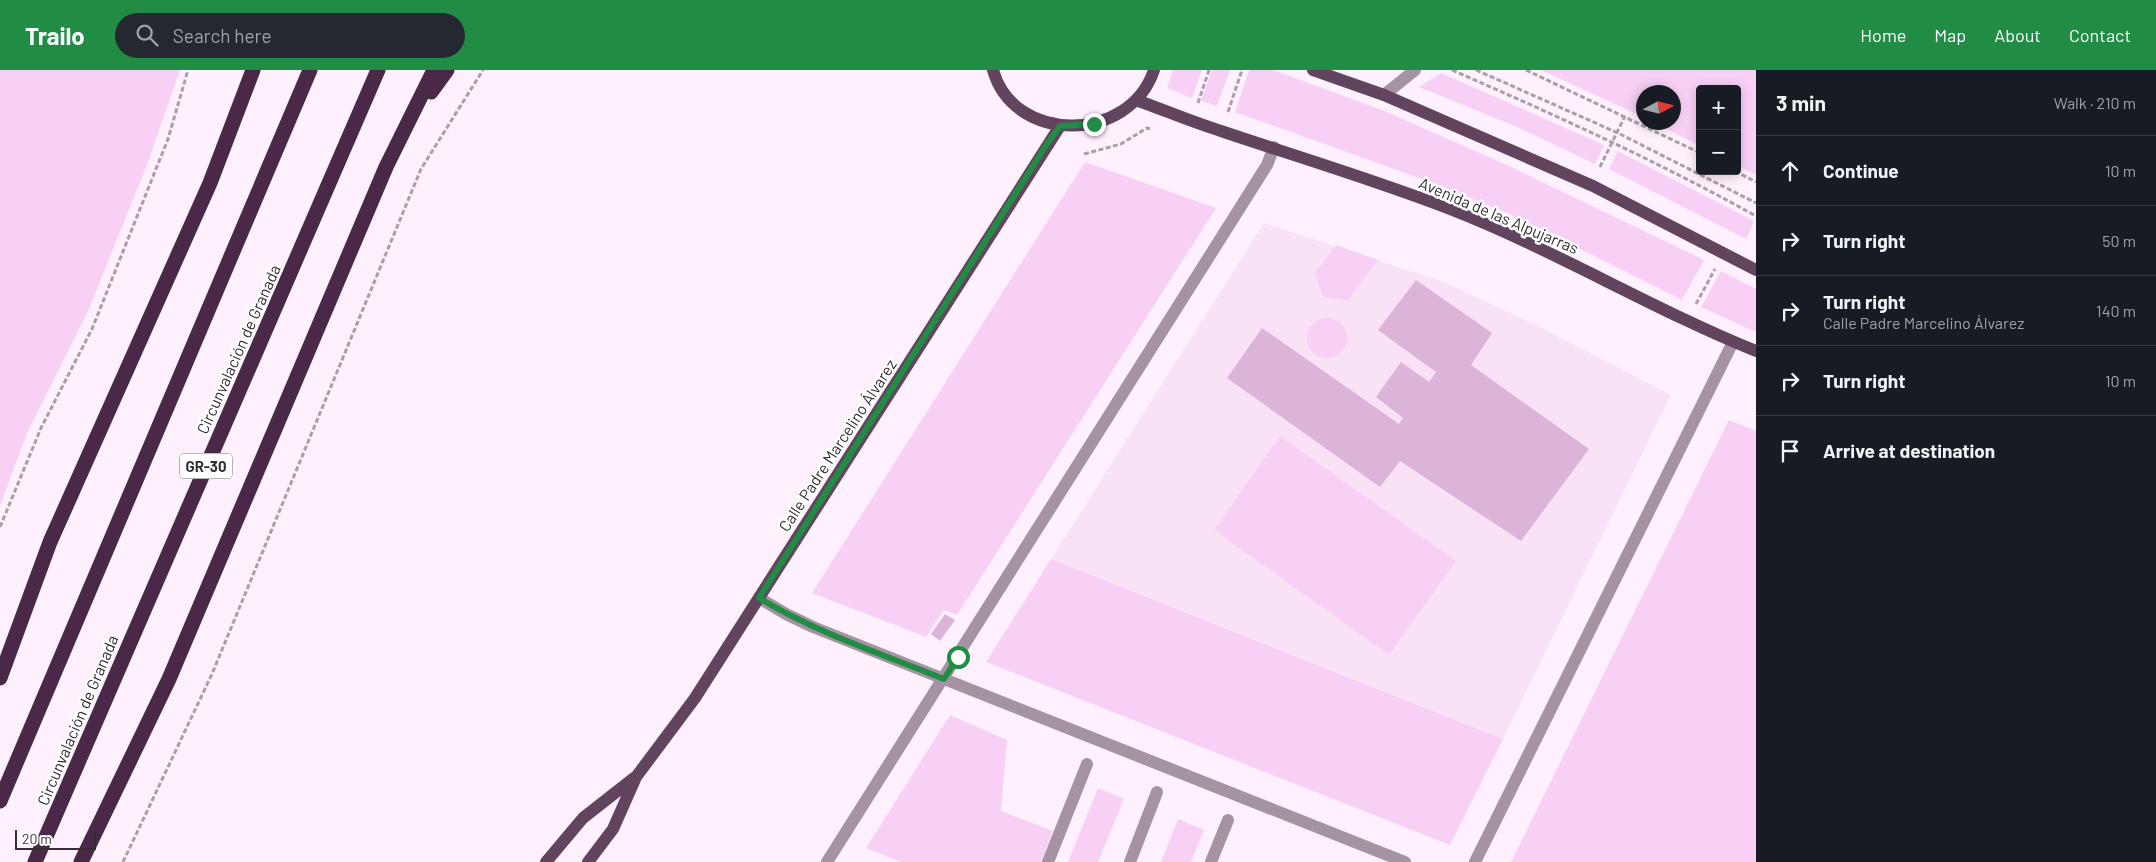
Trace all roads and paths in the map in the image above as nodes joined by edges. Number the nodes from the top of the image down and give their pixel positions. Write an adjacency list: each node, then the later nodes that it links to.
1 (188, 70): 40 (path)
2 (253, 70): 42 (highway)
3 (310, 70): 47 (highway)
4 (378, 70): 49 (highway, Circunvalación de Granada / GR-30)
5 (434, 70): 22 (highway)
6 (447, 70): 22 (highway)
7 (483, 70): 51 (path)
8 (993, 70): 23 (main road)
9 (1154, 70): 18 (main road)
10 (1209, 70): 19 (path)
11 (1242, 70): 21 (path)
12 (1313, 70): 17 (main road)
13 (1415, 70): 17 (street)
14 (1452, 70): 26 (path)
15 (1476, 70): 25 (path)
16 (1526, 70): 20 (path)
17 (1384, 95): 36 (main road)
18 (1136, 100): 23 (main road); 27 (main road, Avenida de las Alpujarras)
19 (1196, 108)
20 (1625, 116): 25 (path); 28 (path)
21 (1226, 117)
22 (406, 126): 50 (highway)
23 (1060, 126): 41 (main road, Calle Padre Marcelino Álvarez)
24 (1155, 130): 29 (path)
25 (1618, 133): 26 (path); 33 (path)
26 (1612, 142): 30 (path); 34 (path)
27 (1274, 147): 38 (main road, Avenida de las Alpujarras); 43 (street)
28 (1696, 151)
29 (1084, 154)
30 (1599, 169)
31 (1741, 174): 32 (path)
32 (1756, 182)
33 (1756, 203)
34 (1756, 216)
35 (1718, 262): 37 (path)
36 (1756, 270)
37 (1692, 311)
38 (1733, 342): 39 (main road, Avenida de las Alpujarras); 59 (street)
39 (1756, 351)
40 (0, 527)
41 (759, 598): 43 (street); 45 (main road, Calle Padre Marcelino Álvarez)
42 (0, 678)
43 (944, 679): 54 (street); 58 (street)
44 (1087, 764): 55 (street)
45 (636, 777): 52 (main road, Calle Padre Marcelino Álvarez); 53 (main road, Calle Padre Marcelino Álvarez)
46 (1157, 792): 56 (street)
47 (0, 801)
48 (1228, 820): 57 (street)
49 (35, 862)
50 (81, 862)
51 (123, 862)
52 (546, 862)
53 (588, 862)
54 (827, 862)
55 (1048, 862)
56 (1130, 862)
57 (1211, 862)
58 (1405, 862)
59 (1475, 862)

